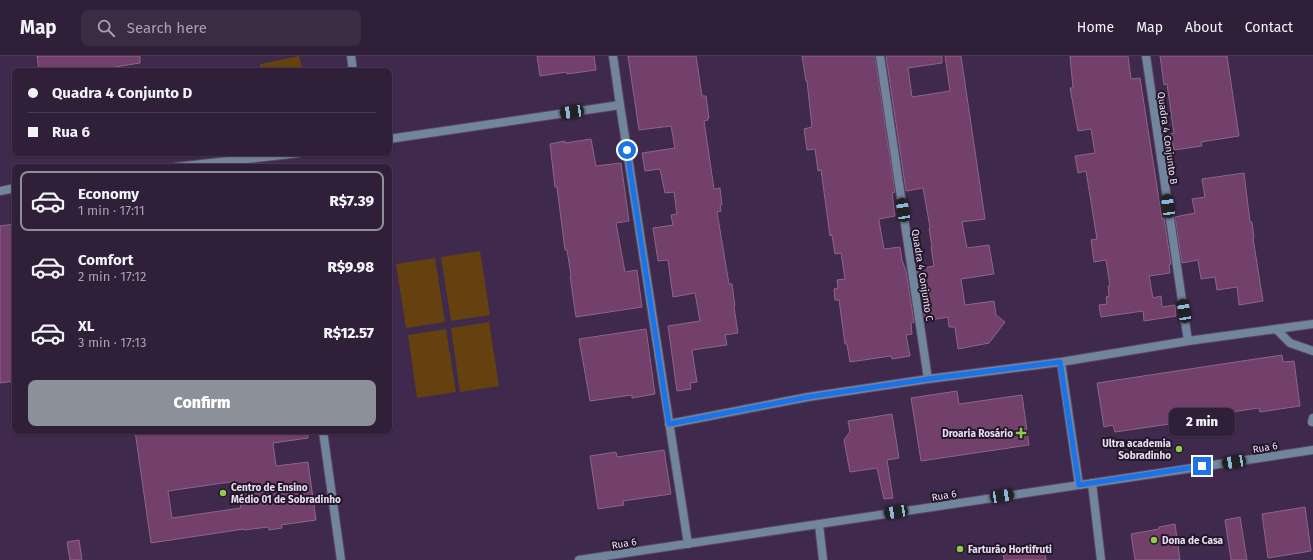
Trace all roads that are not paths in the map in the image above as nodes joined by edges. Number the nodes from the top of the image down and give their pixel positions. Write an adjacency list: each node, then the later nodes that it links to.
1 (351, 56): 5 (street)
2 (613, 56): 6 (street)
3 (880, 56): 17 (street, Quadra 4 Conjunto C)
4 (1146, 56): 14 (street, Quadra 4 Conjunto B)
5 (353, 68)
6 (620, 105): 7 (street); 18 (street)
7 (392, 139)
8 (273, 156): 9 (street)
9 (202, 164)
10 (12, 189): 11 (street)
11 (0, 191)
12 (1313, 324): 13 (street)
13 (1276, 329): 14 (street); 15 (street)
14 (1188, 341): 16 (street)
15 (1313, 351)
16 (1060, 362): 17 (street); 22 (street)
17 (928, 379): 18 (street)
18 (669, 424): 24 (street)
19 (323, 434): 25 (street)
20 (1313, 450): 21 (street, Rua 6)
21 (1092, 483): 22 (street, Rua 6); 28 (street)
22 (1079, 485): 23 (street, Rua 6)
23 (819, 524): 24 (street, Rua 6); 27 (street)
24 (688, 544): 26 (street, Rua 6)
25 (341, 560)
26 (579, 560)
27 (824, 560)
28 (1101, 560)

